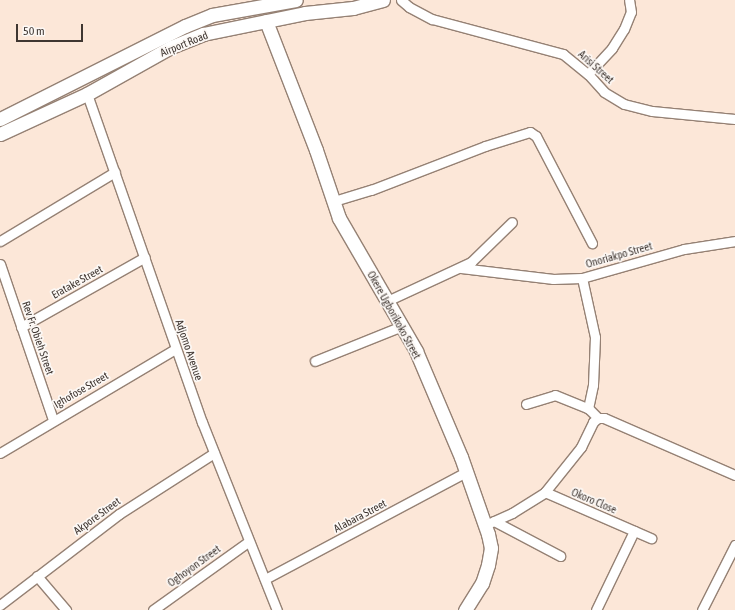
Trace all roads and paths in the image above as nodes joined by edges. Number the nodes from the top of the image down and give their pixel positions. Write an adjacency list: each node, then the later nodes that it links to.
1 (296, 0): 8 (main road, Airport Road)
2 (384, 0): 5 (main road, Airport Road)
3 (401, 0): 6 (street, Arisi Street)
4 (629, 0): 6 (street)
5 (266, 21): 7 (main road, Airport Road); 12 (main road, Okere Ugborikoko Street)
6 (588, 74): 9 (street, Arisi Street)
7 (87, 94): 10 (main road, Airport Road); 11 (street, Adjomo Avenue)
8 (0, 119)
9 (735, 119)
10 (0, 134)
11 (116, 172): 14 (street); 17 (street, Adjomo Avenue)
12 (334, 201): 16 (street); 21 (main road, Okere Ugborikoko Street)
13 (512, 222): 19 (street)
14 (0, 241)
15 (735, 241): 20 (street, Onoriakpo Street)
16 (592, 243)
17 (145, 257): 23 (street, Eratake Street); 24 (street, Adjomo Avenue)
18 (0, 264): 23 (street, Rev Fr. Obieh Street)
19 (461, 268): 20 (street, Onoriakpo Street); 21 (street)
20 (582, 278): 27 (street)
21 (387, 301): 22 (main road, Okere Ugborikoko Street)
22 (402, 326): 25 (street); 32 (main road, Okere Ugborikoko Street)
23 (21, 327): 29 (street, Rev Fr. Obieh Street)
24 (175, 349): 29 (street, Ighofose Street); 31 (street, Adjomo Avenue)
25 (315, 361)
26 (526, 404): 27 (street)
27 (588, 408): 28 (street)
28 (598, 418): 33 (street); 34 (street)
29 (53, 420): 30 (street, Ighofose Street)
30 (0, 453)
31 (214, 453): 38 (street, Adjomo Avenue); 41 (street, Akpore Street)
32 (466, 472): 35 (main road, Okere Ugborikoko Street); 42 (street, Alabara Street)
33 (735, 475)
34 (545, 492): 35 (street); 36 (street, Okoro Close)
35 (489, 523): 40 (street); 47 (main road, Okere Ugborikoko Street)
36 (634, 531): 37 (street, Okoro Close); 48 (street)
37 (651, 538)
38 (248, 542): 42 (street, Adjomo Avenue); 45 (street, Oghoyon Street)
39 (734, 549): 49 (street)
40 (560, 556)
41 (37, 576): 43 (street, Akpore Street); 44 (street)
42 (265, 579): 46 (street, Adjomo Avenue)
43 (0, 605)
44 (66, 610)
45 (153, 610)
46 (277, 610)
47 (465, 610)
48 (596, 610)
49 (702, 610)

